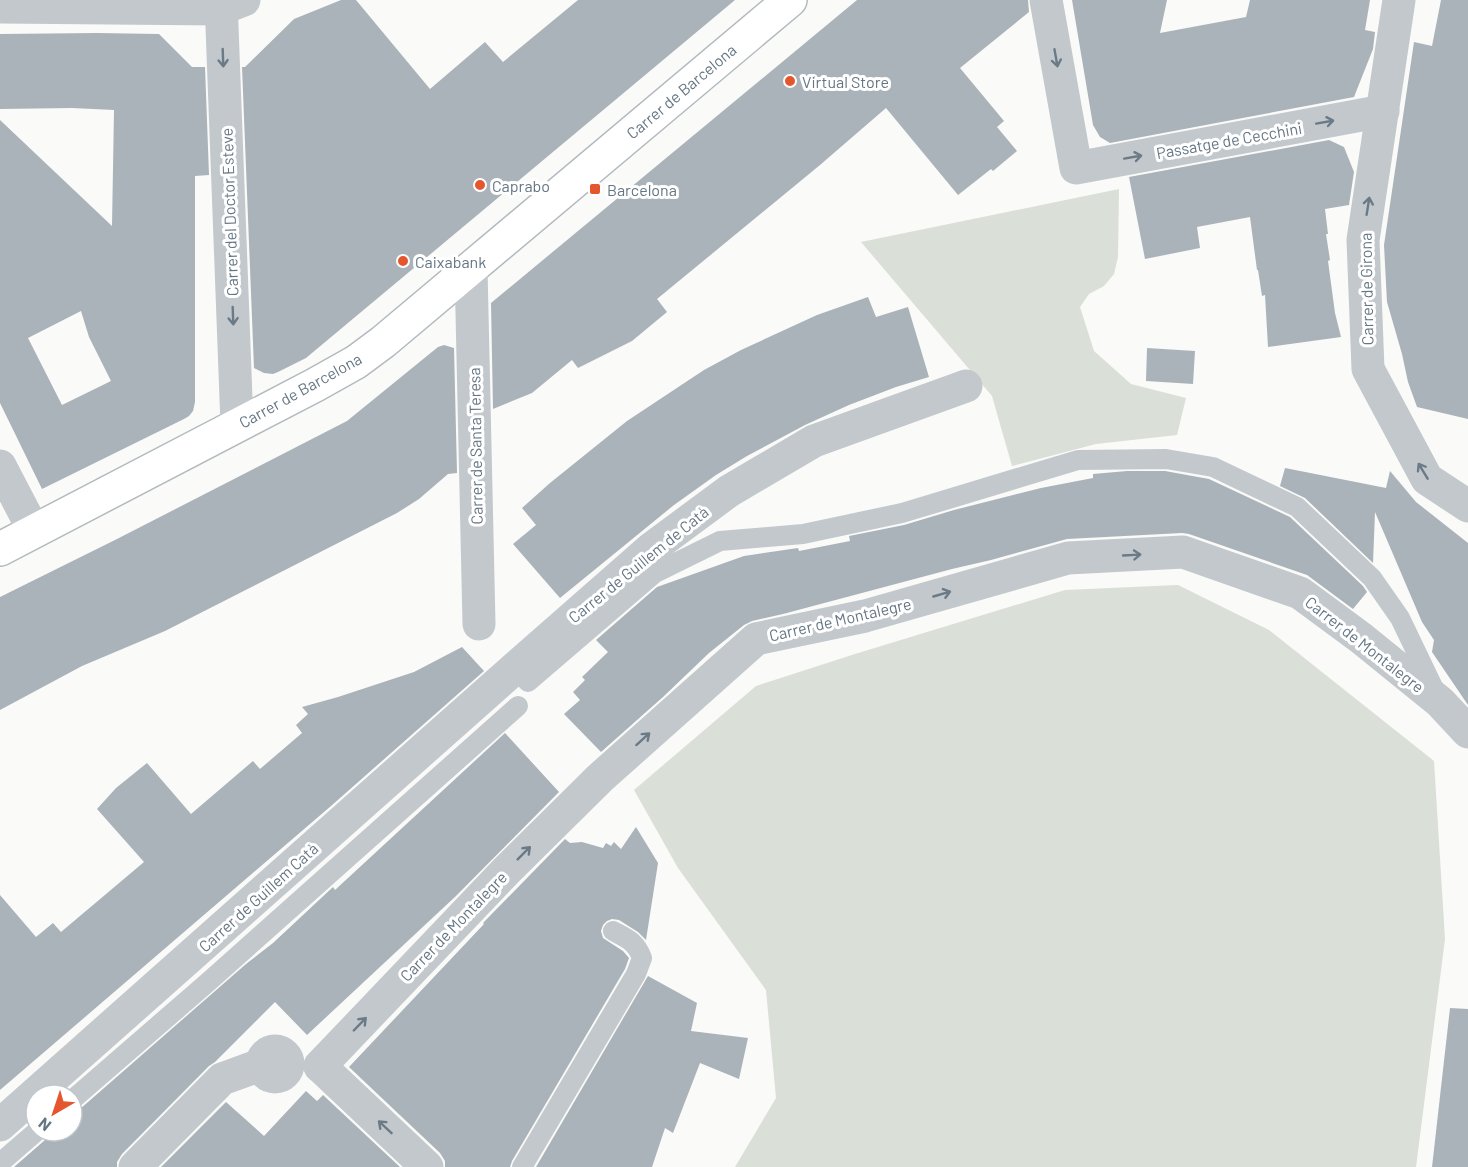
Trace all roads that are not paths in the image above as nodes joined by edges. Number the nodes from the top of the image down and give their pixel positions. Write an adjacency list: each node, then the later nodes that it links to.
1 (790, 0): 7 (street, Carrer de Barcelona)
2 (1046, 0): 6 (street, Passatge de Cecchini, one-way to 6)
3 (1399, 0): 6 (street, Carrer de Girona)
4 (229, 3): 5 (street); 9 (street, Carrer del Doctor Esteve, one-way to 9)
5 (0, 7)
6 (1383, 111): 11 (street, Carrer de Girona, one-way to 6)
7 (471, 268): 9 (street, Carrer de Barcelona); 14 (street, Carrer de Santa Teresa)
8 (966, 386): 15 (street, Carrer de Guillem de Catà)
9 (237, 425): 12 (street, Carrer de Barcelona)
10 (0, 466): 12 (street)
11 (1468, 506)
12 (34, 531): 13 (street, Carrer de Barcelona)
13 (0, 549)
14 (479, 624)
15 (514, 668): 16 (lane); 22 (street, Carrer de Guillem Catà)
16 (1440, 702): 18 (street, Carrer de Montalegre); 20 (street, Carrer de Montalegre, one-way to 16)
17 (518, 706): 21 (lane)
18 (1468, 732)
19 (613, 931): 27 (lane)
20 (320, 1066): 25 (street); 26 (street, one-way to 20)
21 (84, 1090)
22 (0, 1125)
23 (24, 1142): 24 (lane)
24 (0, 1163)
25 (135, 1167)
26 (428, 1167)
27 (522, 1167)

